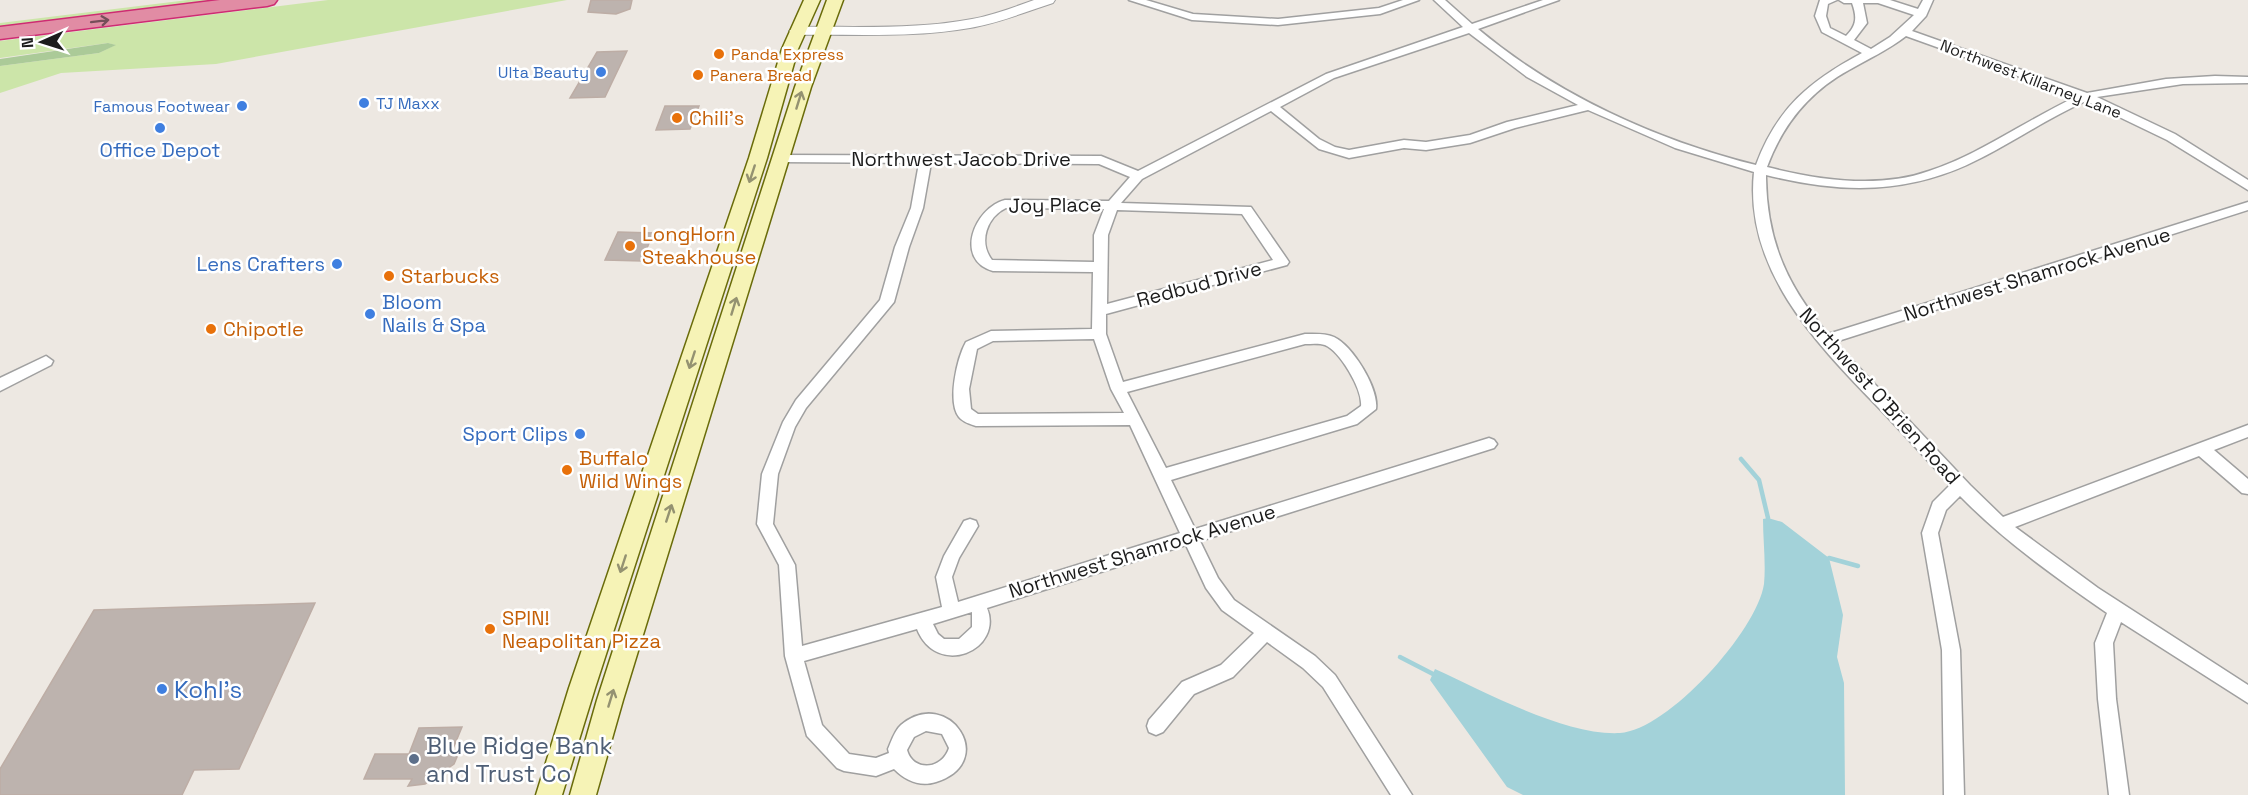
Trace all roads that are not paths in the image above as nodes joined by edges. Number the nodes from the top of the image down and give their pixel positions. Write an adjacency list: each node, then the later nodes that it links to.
1 (146, 0): 15 (highway)
2 (267, 0): 20 (highway, one-way to 2)
3 (812, 0): 18 (main road)
4 (835, 0): 17 (main road)
5 (1048, 0): 17 (street)
6 (1134, 0): 7 (street)
7 (1414, 0)
8 (1439, 0): 16 (street)
9 (1554, 0): 16 (street)
10 (1832, 0): 21 (street)
11 (1844, 0): 12 (street)
12 (1856, 0): 14 (street); 21 (street)
13 (1928, 0): 14 (street, Northwest O'Brien Road)
14 (1922, 14): 19 (street, Northwest O'Brien Road)
15 (0, 17)
16 (1470, 29): 25 (street); 26 (street)
17 (822, 30): 18 (street); 28 (main road, one-way to 17)
18 (796, 31): 27 (main road)
19 (1905, 32): 22 (street, Northwest O'Brien Road); 24 (street, Northwest Killarney Lane)
20 (0, 33)
21 (1846, 42): 22 (street)
22 (1870, 53): 30 (street, Northwest O'Brien Road)
23 (2248, 80): 24 (street)
24 (2087, 97): 30 (street); 32 (street, Northwest Killarney Lane)
25 (1272, 106): 26 (street); 31 (street)
26 (1590, 106): 30 (street)
27 (765, 133): 28 (main road); 49 (main road, one-way to 49)
28 (780, 158): 29 (street, Northwest Jacob Drive); 53 (main road, one-way to 28)
29 (926, 158): 31 (street, Northwest Jacob Drive); 59 (street)
30 (1760, 169): 38 (street, Northwest O'Brien Road)
31 (1137, 176): 33 (street)
32 (2248, 186)
33 (1112, 205): 35 (street); 35 (street, Joy Place); 36 (street, Redbud Drive)
34 (2248, 206): 38 (street, Northwest Shamrock Avenue)
35 (1099, 267): 36 (street)
36 (1098, 311): 37 (street)
37 (1099, 334): 41 (street); 42 (street)
38 (1826, 340): 47 (street, Northwest O'Brien Road)
39 (46, 361): 40 (street)
40 (0, 385)
41 (1118, 389): 42 (street); 46 (street)
42 (1135, 418): 46 (street)
43 (2248, 431): 45 (street)
44 (1489, 444): 52 (street, Northwest Shamrock Avenue)
45 (2201, 449): 48 (street); 50 (street)
46 (1162, 476): 52 (street)
47 (1961, 485): 50 (street, Northwest O'Brien Road); 66 (street)
48 (2248, 488)
49 (640, 513): 53 (main road); 63 (main road, one-way to 63)
50 (2001, 525): 56 (street, Northwest O'Brien Road)
51 (970, 526): 55 (street)
52 (1190, 536): 54 (street, Northwest Shamrock Avenue); 58 (street)
53 (654, 562): 64 (main road, one-way to 53)
54 (976, 602): 55 (street, Northwest Shamrock Avenue); 57 (street)
55 (951, 610): 57 (street, Northwest Shamrock Avenue)
56 (2116, 611): 60 (street, Northwest O'Brien Road); 67 (street)
57 (923, 620): 59 (street, Northwest Shamrock Avenue)
58 (1265, 632): 61 (street); 65 (street)
59 (794, 656): 62 (street)
60 (2248, 695)
61 (1156, 726)
62 (898, 759)
63 (549, 795)
64 (583, 795)
65 (1402, 795)
66 (1954, 795)
67 (2118, 795)

